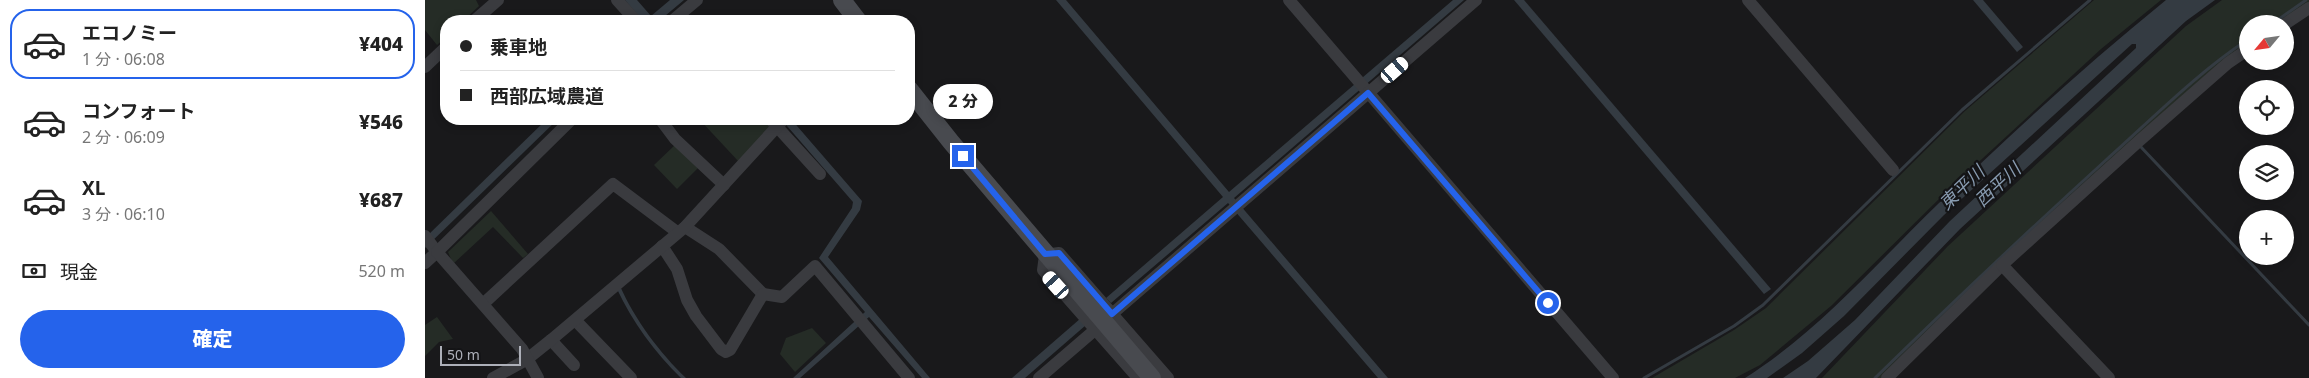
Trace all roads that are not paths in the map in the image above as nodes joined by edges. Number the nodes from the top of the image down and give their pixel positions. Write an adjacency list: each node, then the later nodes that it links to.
1 (617, 0): 10 (street)
2 (697, 0): 11 (street)
3 (842, 0): 12 (street)
4 (1289, 0): 17 (street)
5 (1476, 0): 17 (street)
6 (1748, 0): 23 (street)
7 (491, 2): 9 (street)
8 (2309, 8): 13 (street)
9 (479, 15)
10 (631, 15)
11 (683, 15)
12 (853, 15)
13 (2294, 18)
14 (440, 53): 16 (street)
15 (2239, 56): 32 (street)
16 (425, 67)
17 (1363, 87): 35 (street); 49 (street)
18 (915, 96): 30 (street)
19 (566, 125): 29 (street)
20 (664, 125): 25 (street)
21 (774, 125): 25 (street)
22 (779, 125): 24 (street)
23 (1893, 170)
24 (820, 174)
25 (723, 185): 26 (street)
26 (681, 230): 28 (street); 33 (street); 34 (street)
27 (425, 236): 29 (street)
28 (662, 246): 33 (street); 36 (street)
29 (435, 249): 31 (street); 34 (street)
30 (1045, 254): 35 (street); 37 (street); 47 (street)
31 (425, 262)
32 (2002, 266): 50 (street); 51 (street)
33 (763, 294): 44 (street)
34 (483, 304): 39 (street)
35 (1112, 314): 48 (street)
36 (576, 321): 38 (street); 43 (street)
37 (1096, 329): 45 (street); 46 (street)
38 (551, 340): 39 (street); 40 (street)
39 (526, 360): 41 (street); 42 (street)
40 (574, 365)
41 (493, 378)
42 (538, 378)
43 (631, 378)
44 (909, 378)
45 (1039, 378)
46 (1138, 378)
47 (1152, 378)
48 (1168, 378)
49 (1613, 378)
50 (1887, 378)
51 (2109, 378)

